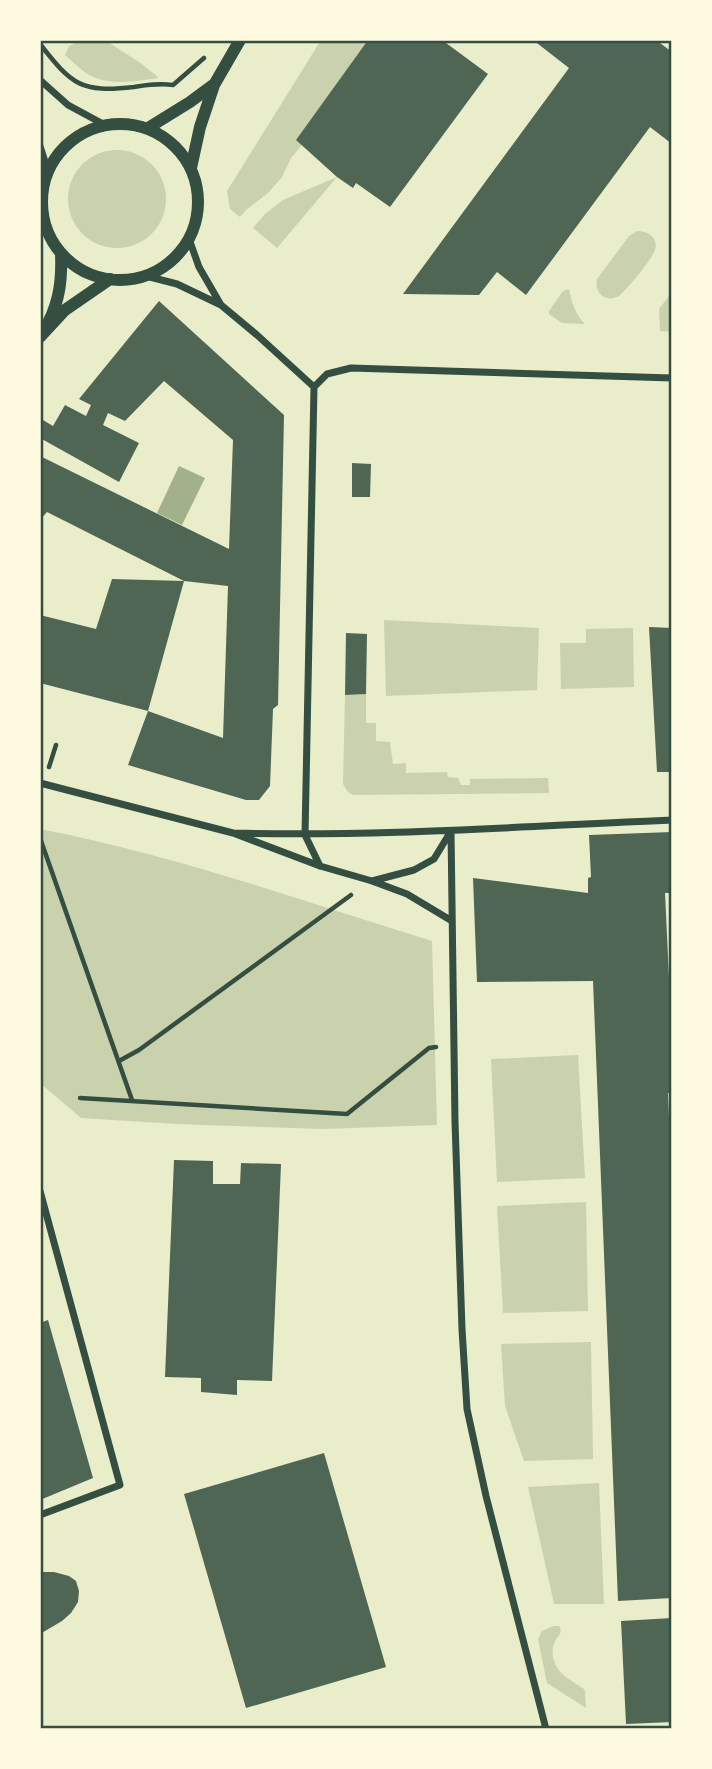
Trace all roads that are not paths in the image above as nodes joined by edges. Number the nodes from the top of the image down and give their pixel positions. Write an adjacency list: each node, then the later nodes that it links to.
1 (240, 40): 3 (street)
2 (40, 80): 4 (street)
3 (214, 85): 5 (street); 7 (street)
4 (105, 125): 5 (street); 8 (street)
5 (148, 128): 7 (street)
6 (40, 146): 8 (street)
7 (191, 168): 9 (street)
8 (48, 172): 10 (street)
9 (189, 240): 11 (street); 13 (street)
10 (61, 253): 12 (street); 14 (street)
11 (146, 276): 12 (street); 13 (street)
12 (110, 279): 14 (street)
13 (221, 305): 16 (street)
14 (41, 337)
15 (672, 378): 16 (street)
16 (314, 387): 21 (street)
17 (41, 783): 20 (street)
18 (672, 820): 19 (street)
19 (451, 831): 21 (street); 23 (street); 24 (street)
20 (233, 833): 21 (street); 22 (street)
21 (305, 835): 22 (street)
22 (320, 866): 23 (street)
23 (372, 880): 24 (street)
24 (452, 921): 27 (street)
25 (40, 1191): 26 (street)
26 (40, 1515)
27 (546, 1729)

